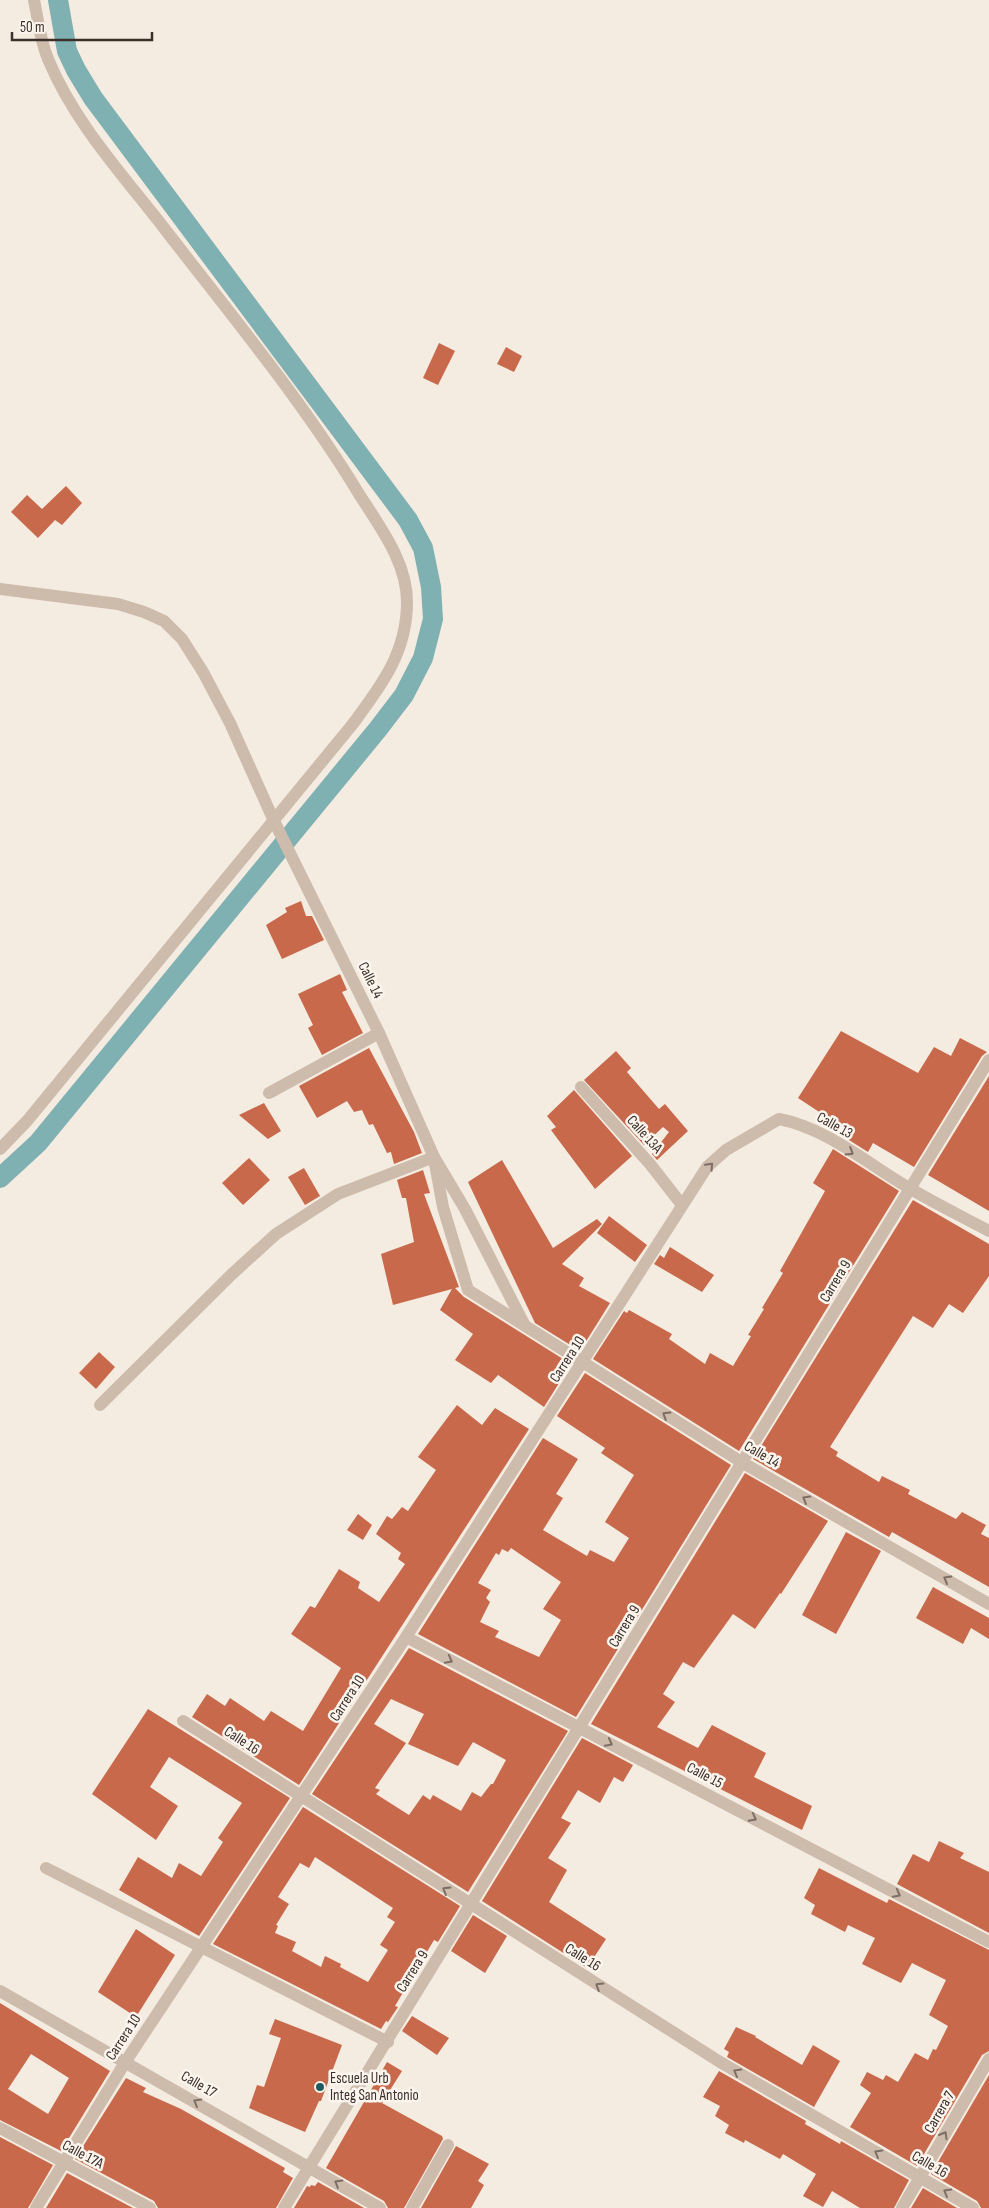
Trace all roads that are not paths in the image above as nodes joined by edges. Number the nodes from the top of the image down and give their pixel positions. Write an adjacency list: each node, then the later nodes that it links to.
1 (34, 0): 3 (street)
2 (0, 589): 3 (street, Calle 14)
3 (274, 821): 4 (street, Calle 14); 8 (street)
4 (379, 1033): 7 (street); 9 (street, Calle 14)
5 (989, 1060): 10 (street, Carrera 9)
6 (581, 1087): 11 (street, Calle 13A)
7 (269, 1093)
8 (0, 1149)
9 (434, 1157): 13 (street, Calle 14); 13 (street, Calle 14); 15 (street)
10 (911, 1189): 11 (street, Calle 13, one-way to 10); 12 (street, Calle 13); 16 (street, Carrera 9)
11 (682, 1205): 14 (street, Carrera 10)
12 (989, 1231)
13 (524, 1324): 14 (street, Calle 14)
14 (583, 1363): 16 (street, Calle 14, one-way to 14); 18 (street, Carrera 10)
15 (100, 1405)
16 (743, 1463): 17 (street, Calle 14, one-way to 16); 20 (street, Carrera 9)
17 (989, 1604)
18 (406, 1637): 20 (street, Calle 15, one-way to 20); 21 (street, Carrera 10)
19 (183, 1721): 21 (street, Calle 16)
20 (581, 1728): 23 (street, Carrera 9); 24 (street, Calle 15, one-way to 24)
21 (301, 1798): 23 (street, Calle 16, one-way to 21); 25 (street, Carrera 10)
22 (46, 1868): 25 (street)
23 (472, 1906): 27 (street, Carrera 9); 34 (street, Calle 16, one-way to 23)
24 (989, 1942)
25 (201, 1948): 27 (street); 29 (street, Carrera 10)
26 (0, 1991): 29 (street, Calle 17)
27 (388, 2042): 33 (street, Carrera 9)
28 (989, 2059): 34 (street, Carrera 7, one-way to 28)
29 (126, 2062): 32 (street, Carrera 10); 33 (street, Calle 17, one-way to 29)
30 (0, 2128): 32 (street, Calle 17A)
31 (448, 2145): 39 (street)
32 (66, 2163): 35 (street, Carrera 10); 36 (street, Calle 17A)
33 (310, 2166): 37 (street, Carrera 9); 38 (street, Calle 17, one-way to 33)
34 (920, 2177): 40 (street, Carrera 7); 41 (street, Calle 16, one-way to 34)
35 (36, 2208)
36 (150, 2208)
37 (284, 2208)
38 (380, 2208)
39 (412, 2208)
40 (902, 2208)
41 (973, 2208)

